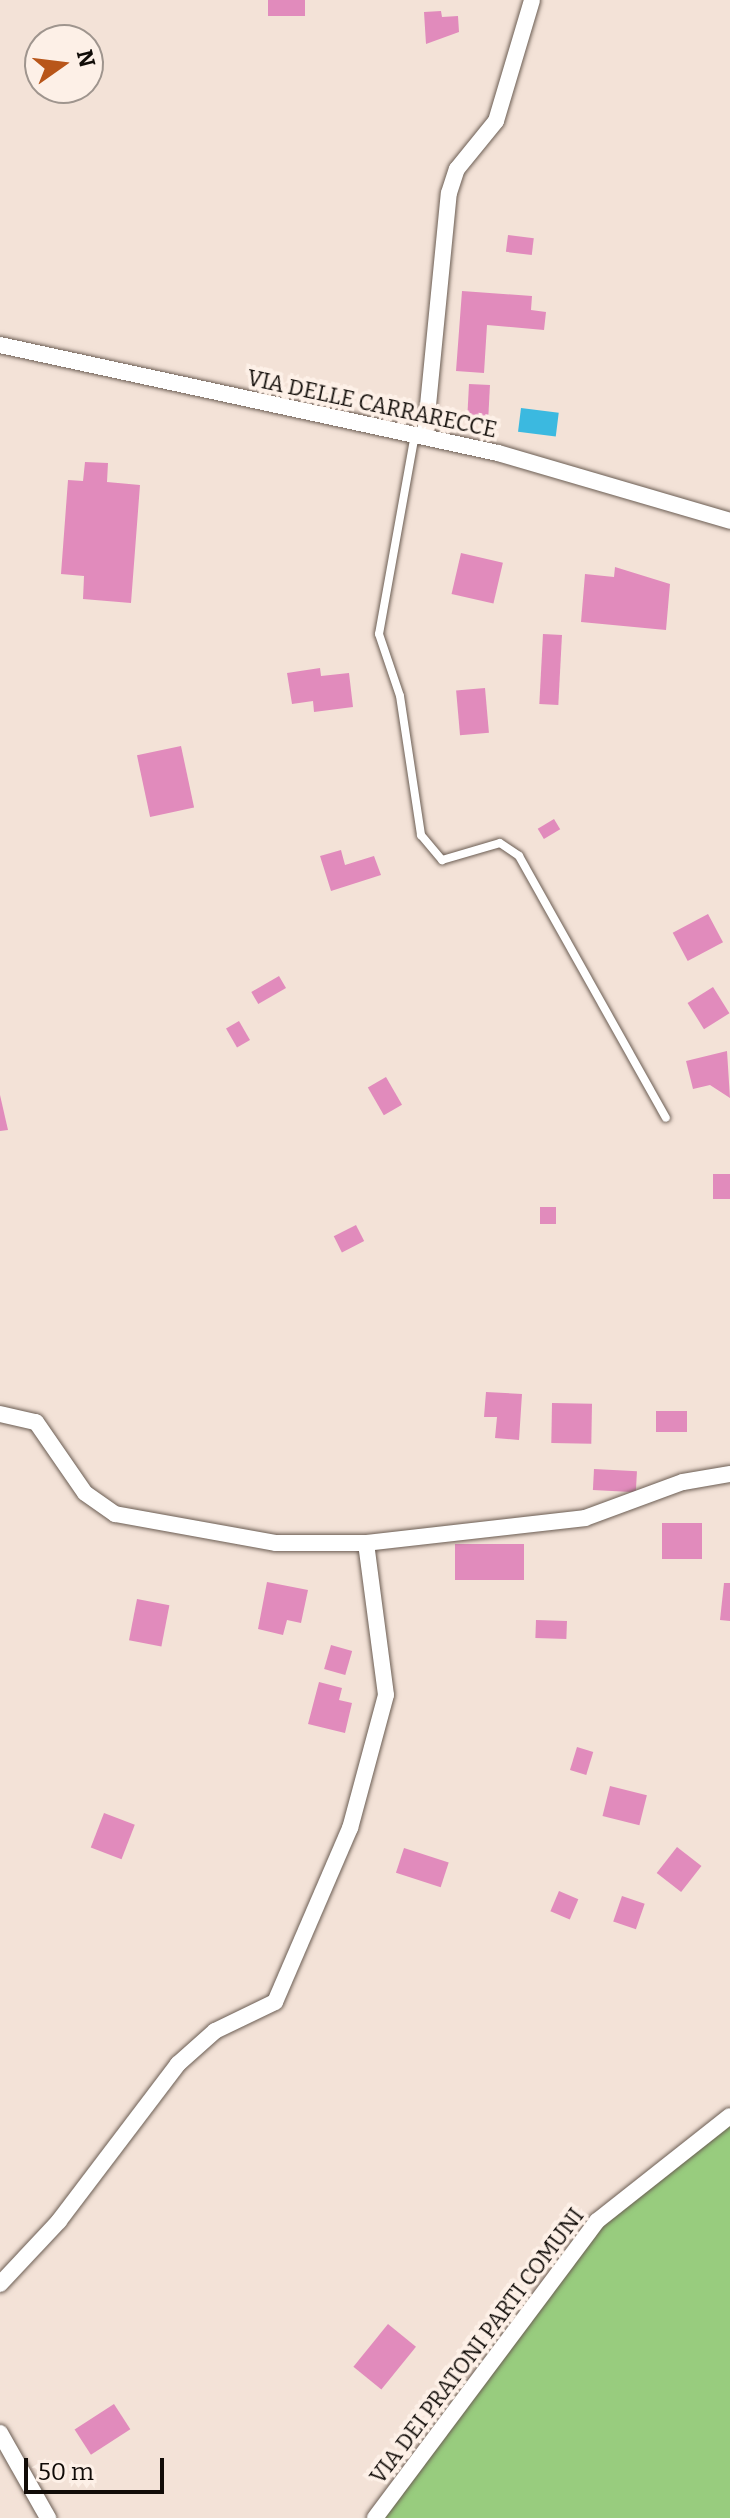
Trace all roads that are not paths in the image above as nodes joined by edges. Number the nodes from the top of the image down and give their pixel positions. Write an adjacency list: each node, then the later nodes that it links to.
1 (532, 0): 3 (street)
2 (0, 345): 3 (street, VIA DELLE CARRARECCE)
3 (420, 435): 4 (street, VIA DELLE CARRARECCE); 5 (lane)
4 (730, 521)
5 (666, 1118)
6 (0, 1414): 8 (street)
7 (730, 1474): 8 (street)
8 (366, 1543): 10 (street)
9 (730, 2116): 13 (street, VIA DEI PRATONI PARTI COMUNI)
10 (0, 2284)
11 (0, 2433): 12 (street)
12 (48, 2518)
13 (375, 2518)

